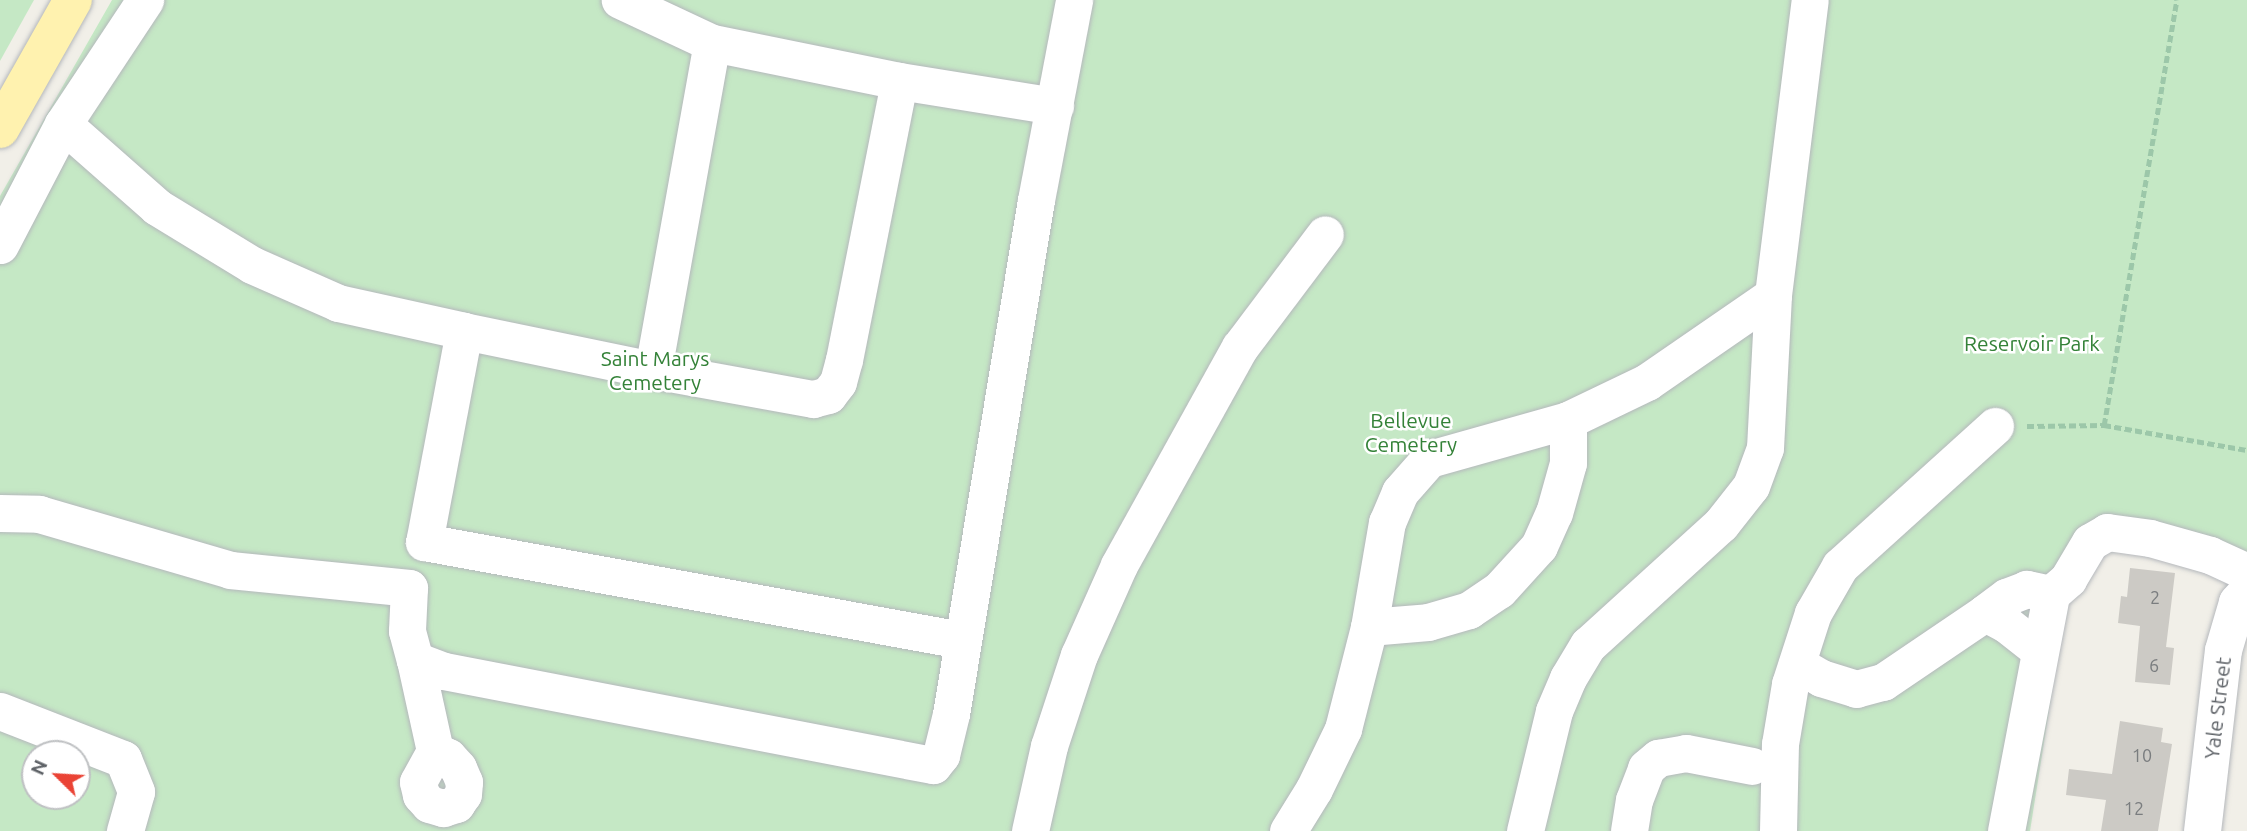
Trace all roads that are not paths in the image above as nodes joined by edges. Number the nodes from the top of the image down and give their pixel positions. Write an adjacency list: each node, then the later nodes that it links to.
1 (73, 0): 10 (main road)
2 (145, 0): 9 (street)
3 (620, 0): 6 (street)
4 (1074, 0): 8 (street)
5 (1810, 0): 13 (street)
6 (712, 43): 7 (street); 15 (street)
7 (899, 81): 8 (street); 15 (street)
8 (1055, 106): 26 (street)
9 (63, 124): 12 (street); 14 (street)
10 (0, 129)
11 (1325, 234): 34 (street)
12 (0, 245)
13 (1773, 295): 16 (street); 36 (street)
14 (464, 331): 15 (street); 19 (street)
15 (653, 370)
16 (1568, 419): 25 (street); 25 (street)
17 (1995, 426): 29 (street)
18 (0, 513): 21 (street)
19 (424, 542): 21 (street); 26 (street)
20 (2247, 572): 23 (street)
21 (408, 588): 28 (street)
22 (2247, 591): 40 (street, Yale Street)
23 (2051, 594): 24 (street); 27 (street)
24 (1984, 613): 27 (street); 29 (street)
25 (1369, 627): 35 (street)
26 (961, 640): 28 (street)
27 (2039, 650): 39 (street)
28 (415, 660): 31 (street)
29 (1797, 664): 38 (street)
30 (0, 711): 33 (street)
31 (435, 751)
32 (1752, 766): 37 (street)
33 (125, 831)
34 (1030, 831)
35 (1288, 831)
36 (1525, 831)
37 (1629, 831)
38 (1778, 831)
39 (2006, 831)
40 (2203, 831)

